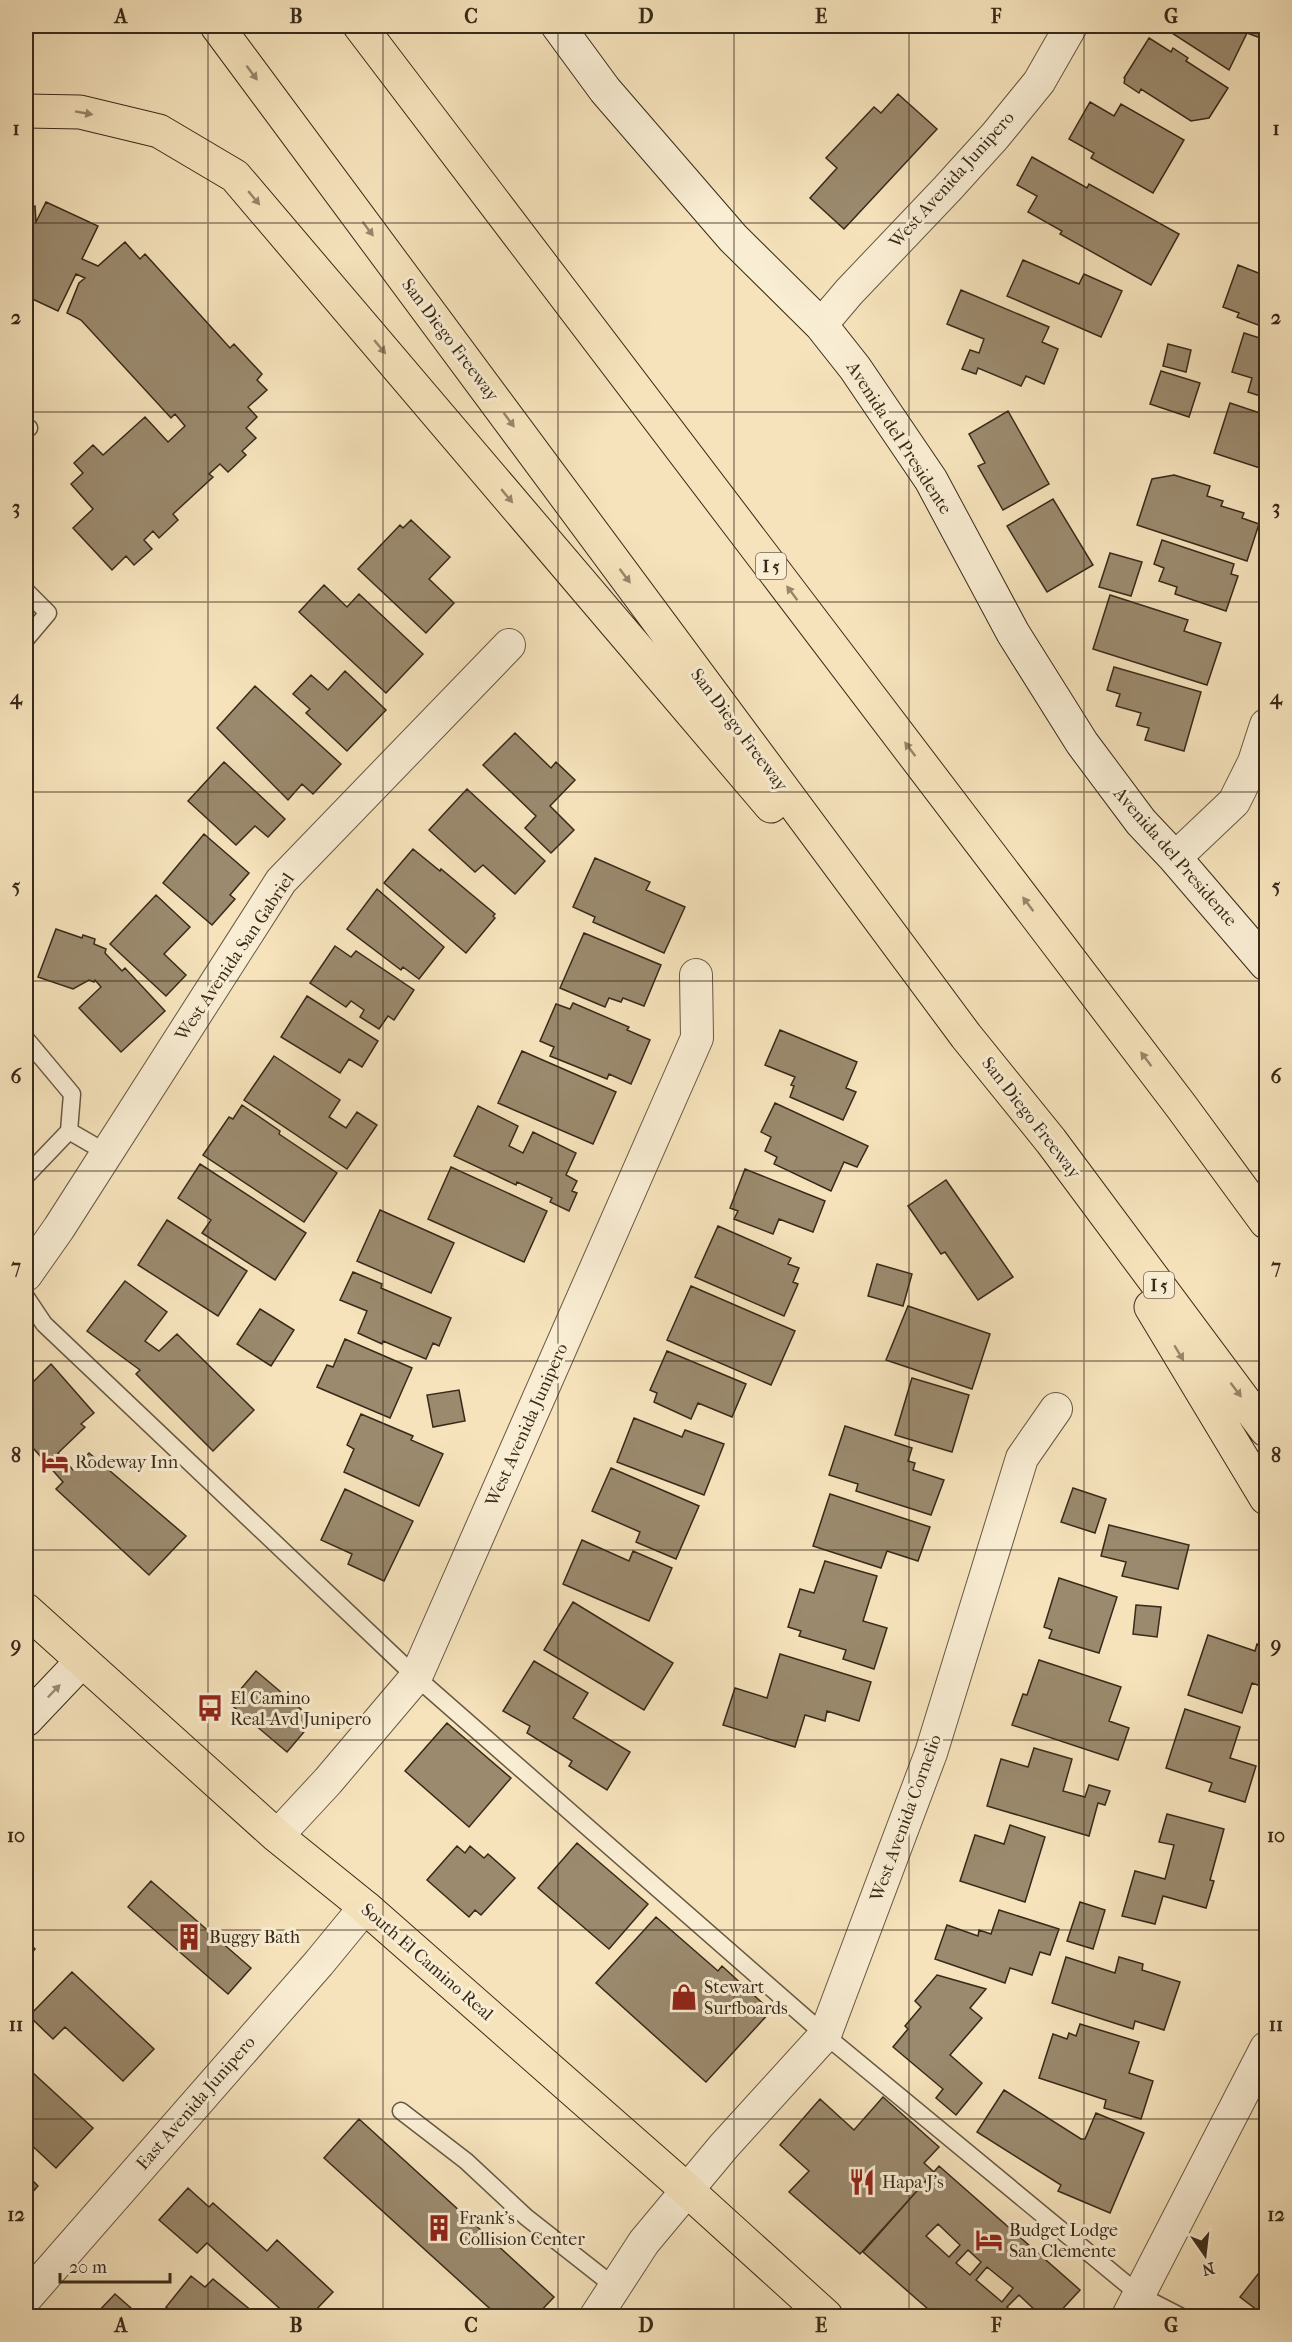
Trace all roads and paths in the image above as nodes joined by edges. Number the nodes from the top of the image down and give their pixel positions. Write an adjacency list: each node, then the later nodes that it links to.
1 (217, 26): 14 (main road, San Diego Freeway / I 5, one-way to 14)
2 (360, 26): 16 (main road, I 5, one-way to 2)
3 (558, 26): 6 (main road, Avenida del Presidente)
4 (1071, 26): 6 (street, West Avenida Junipero)
5 (26, 111): 14 (main road, one-way to 14)
6 (821, 325): 11 (main road, Avenida del Presidente)
7 (26, 591): 8 (lane)
8 (26, 639)
9 (509, 645): 19 (street, West Avenida San Gabriel)
10 (1266, 725): 11 (street)
11 (1175, 858): 12 (main road, Avenida del Presidente)
12 (1266, 964)
13 (696, 975): 30 (street, West Avenida Junipero)
14 (966, 1036): 18 (main road, San Diego Freeway / I 5)
15 (26, 1039): 17 (lane)
16 (1181, 1106): 21 (main road); 22 (main road, I 5)
17 (69, 1131): 19 (lane); 20 (lane)
18 (1051, 1141): 26 (main road, San Diego Freeway / I 5, one-way to 26); 27 (main road, one-way to 27)
19 (106, 1153): 23 (street, West Avenida San Gabriel)
20 (26, 1176)
21 (1266, 1200)
22 (1266, 1222)
23 (26, 1275)
24 (26, 1297): 30 (lane)
25 (1056, 1409): 34 (street, West Avenida Cornelio)
26 (1266, 1430)
27 (1266, 1498)
28 (26, 1610): 29 (main road, South El Camino Real)
29 (82, 1661): 31 (main road, one-way to 29); 32 (main road, South El Camino Real)
30 (416, 1677): 32 (street, West Avenida Junipero); 34 (lane)
31 (26, 1720)
32 (277, 1836): 33 (main road, South El Camino Real)
33 (364, 1907): 37 (main road, South El Camino Real); 39 (street, East Avenida Junipero)
34 (825, 2035): 37 (street, West Avenida Cornelio); 40 (lane)
35 (1266, 2048): 40 (street)
36 (401, 2111): 38 (lane)
37 (687, 2190): 38 (street, West Avenida Cornelio); 42 (main road, South El Camino Real)
38 (615, 2287): 41 (street, West Avenida Cornelio)
39 (26, 2298)
40 (1134, 2306): 43 (lane)
41 (596, 2316)
42 (826, 2316)
43 (1180, 2316)

